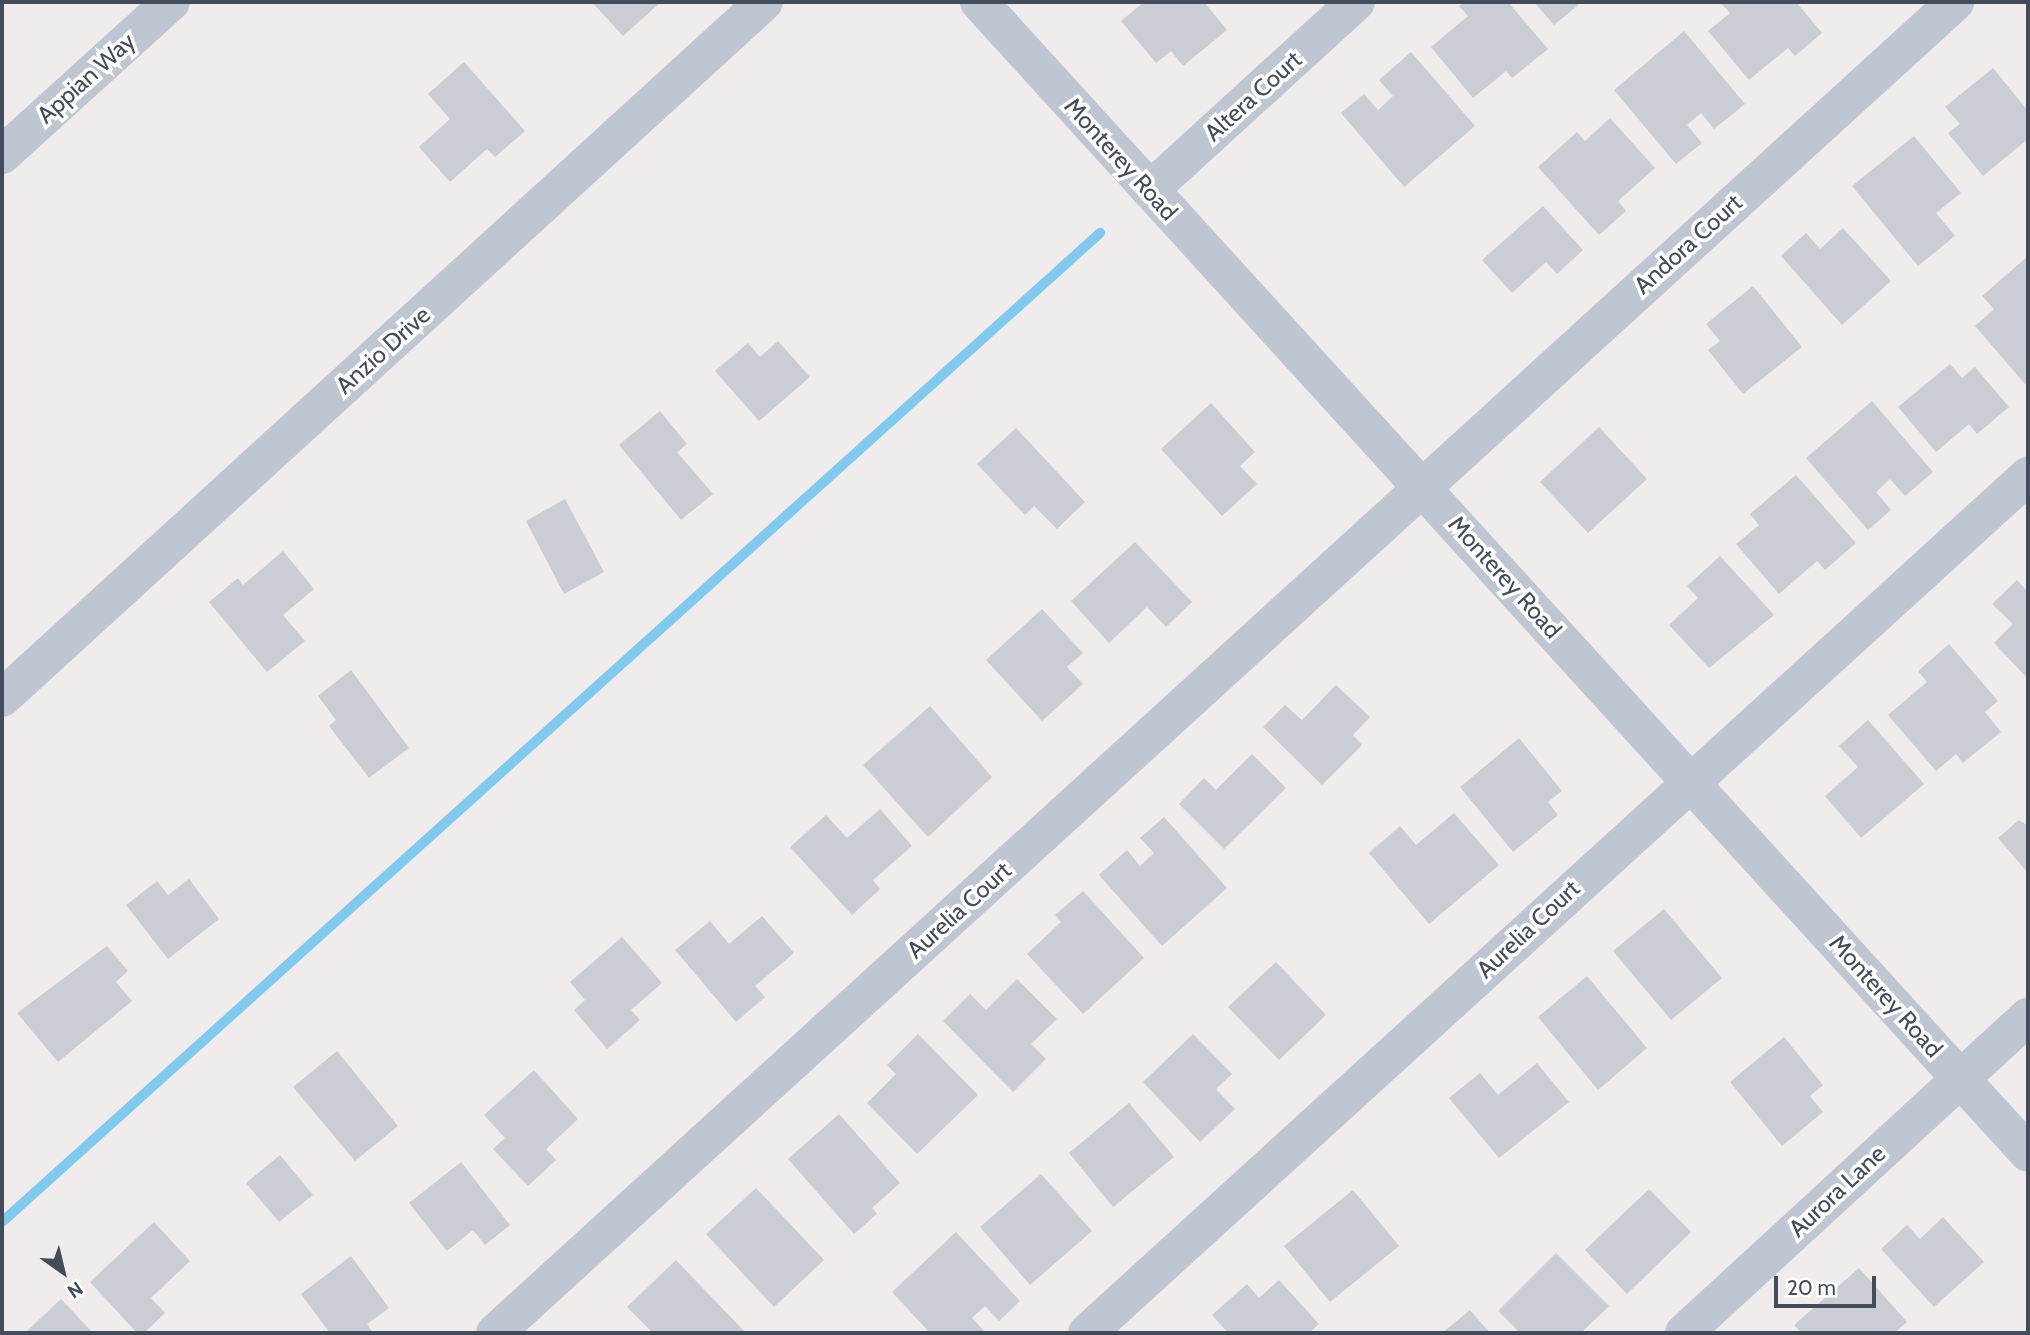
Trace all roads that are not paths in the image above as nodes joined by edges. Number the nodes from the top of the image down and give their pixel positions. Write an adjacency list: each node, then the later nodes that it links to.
1 (171, 2): 6 (street, Appian Way)
2 (764, 2): 10 (street, Anzio Drive)
3 (979, 2): 7 (street, Monterey Road)
4 (1356, 2): 7 (street, Altera Court)
5 (1955, 2): 9 (street, Andora Court)
6 (2, 155)
7 (1150, 190): 9 (street, Monterey Road)
8 (2028, 476): 11 (street)
9 (1422, 485): 11 (street, Monterey Road); 15 (street, Aurelia Court)
10 (2, 698)
11 (1689, 781): 13 (street, Monterey Road); 16 (street, Aurelia Court)
12 (2028, 1017): 13 (street, Aurora Lane)
13 (1960, 1078): 14 (street, Monterey Road); 17 (street, Aurora Lane)
14 (2028, 1153)
15 (495, 1333)
16 (1087, 1333)
17 (1684, 1333)

